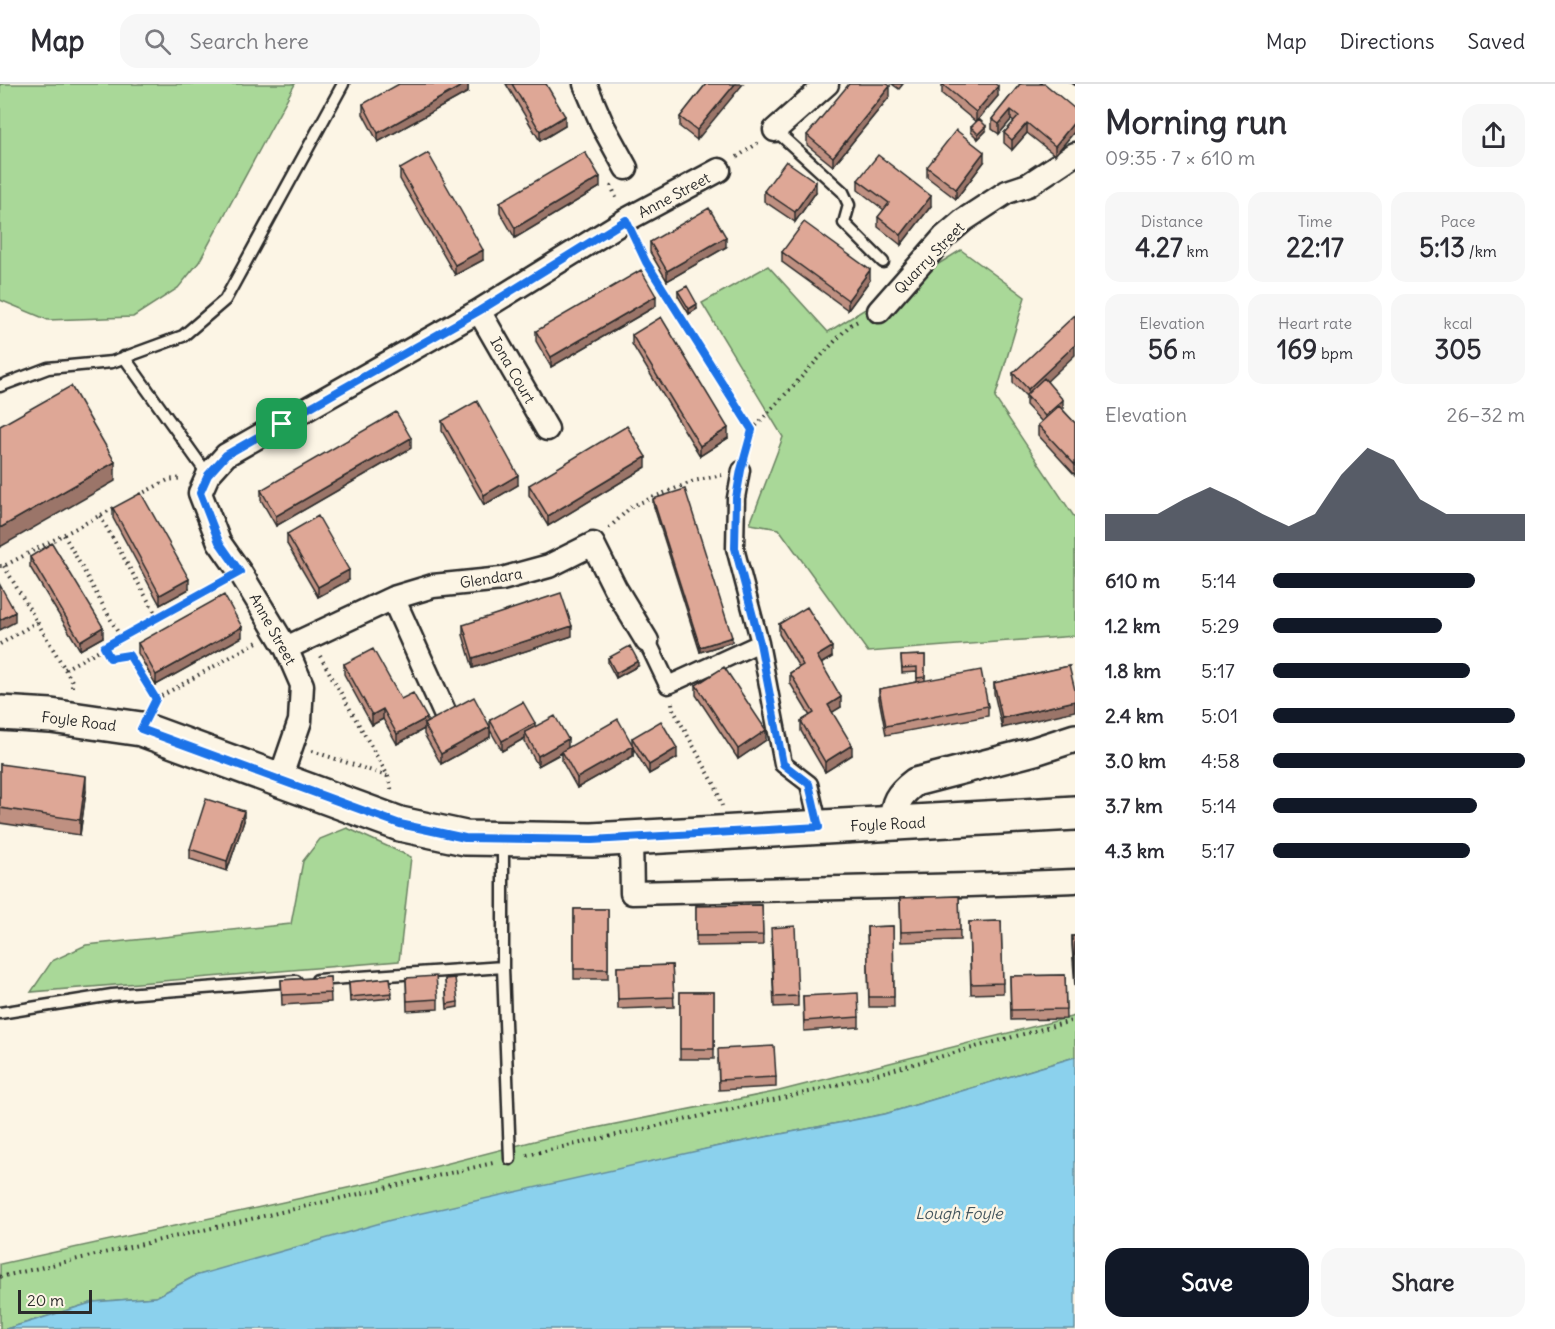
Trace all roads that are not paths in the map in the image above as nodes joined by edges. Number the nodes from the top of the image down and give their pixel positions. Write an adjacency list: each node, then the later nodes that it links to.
1 (343, 84): 13 (lane)
2 (585, 84): 8 (street)
3 (827, 84): 6 (street)
4 (1053, 84): 5 (street)
5 (1075, 100)
6 (775, 130): 10 (lane)
7 (1075, 154): 12 (street, Quarry Street)
8 (626, 168)
9 (719, 170): 11 (street, Anne Street)
10 (883, 262)
11 (479, 311): 15 (street, Iona Court); 17 (street, Anne Street)
12 (879, 311)
13 (124, 357): 14 (lane); 17 (lane)
14 (0, 386)
15 (547, 429)
16 (741, 470): 21 (street)
17 (208, 475): 19 (street, Anne Street)
18 (393, 598): 19 (street, Glendara); 20 (street, Glendara); 23 (street)
19 (281, 640): 25 (street, Anne Street)
20 (647, 641): 21 (street)
21 (760, 643): 28 (street)
22 (0, 713): 25 (main road, Foyle Road)
23 (447, 718)
24 (1075, 738): 27 (street)
25 (280, 778): 30 (main road, Foyle Road)
26 (1075, 813): 27 (main road, Foyle Road)
27 (894, 824): 28 (main road, Foyle Road)
28 (819, 827): 29 (main road, Foyle Road)
29 (631, 838): 30 (main road, Foyle Road); 31 (street)
30 (503, 839): 32 (lane)
31 (1075, 881)
32 (503, 967): 33 (lane); 34 (lane)
33 (0, 1013)
34 (510, 1159)

